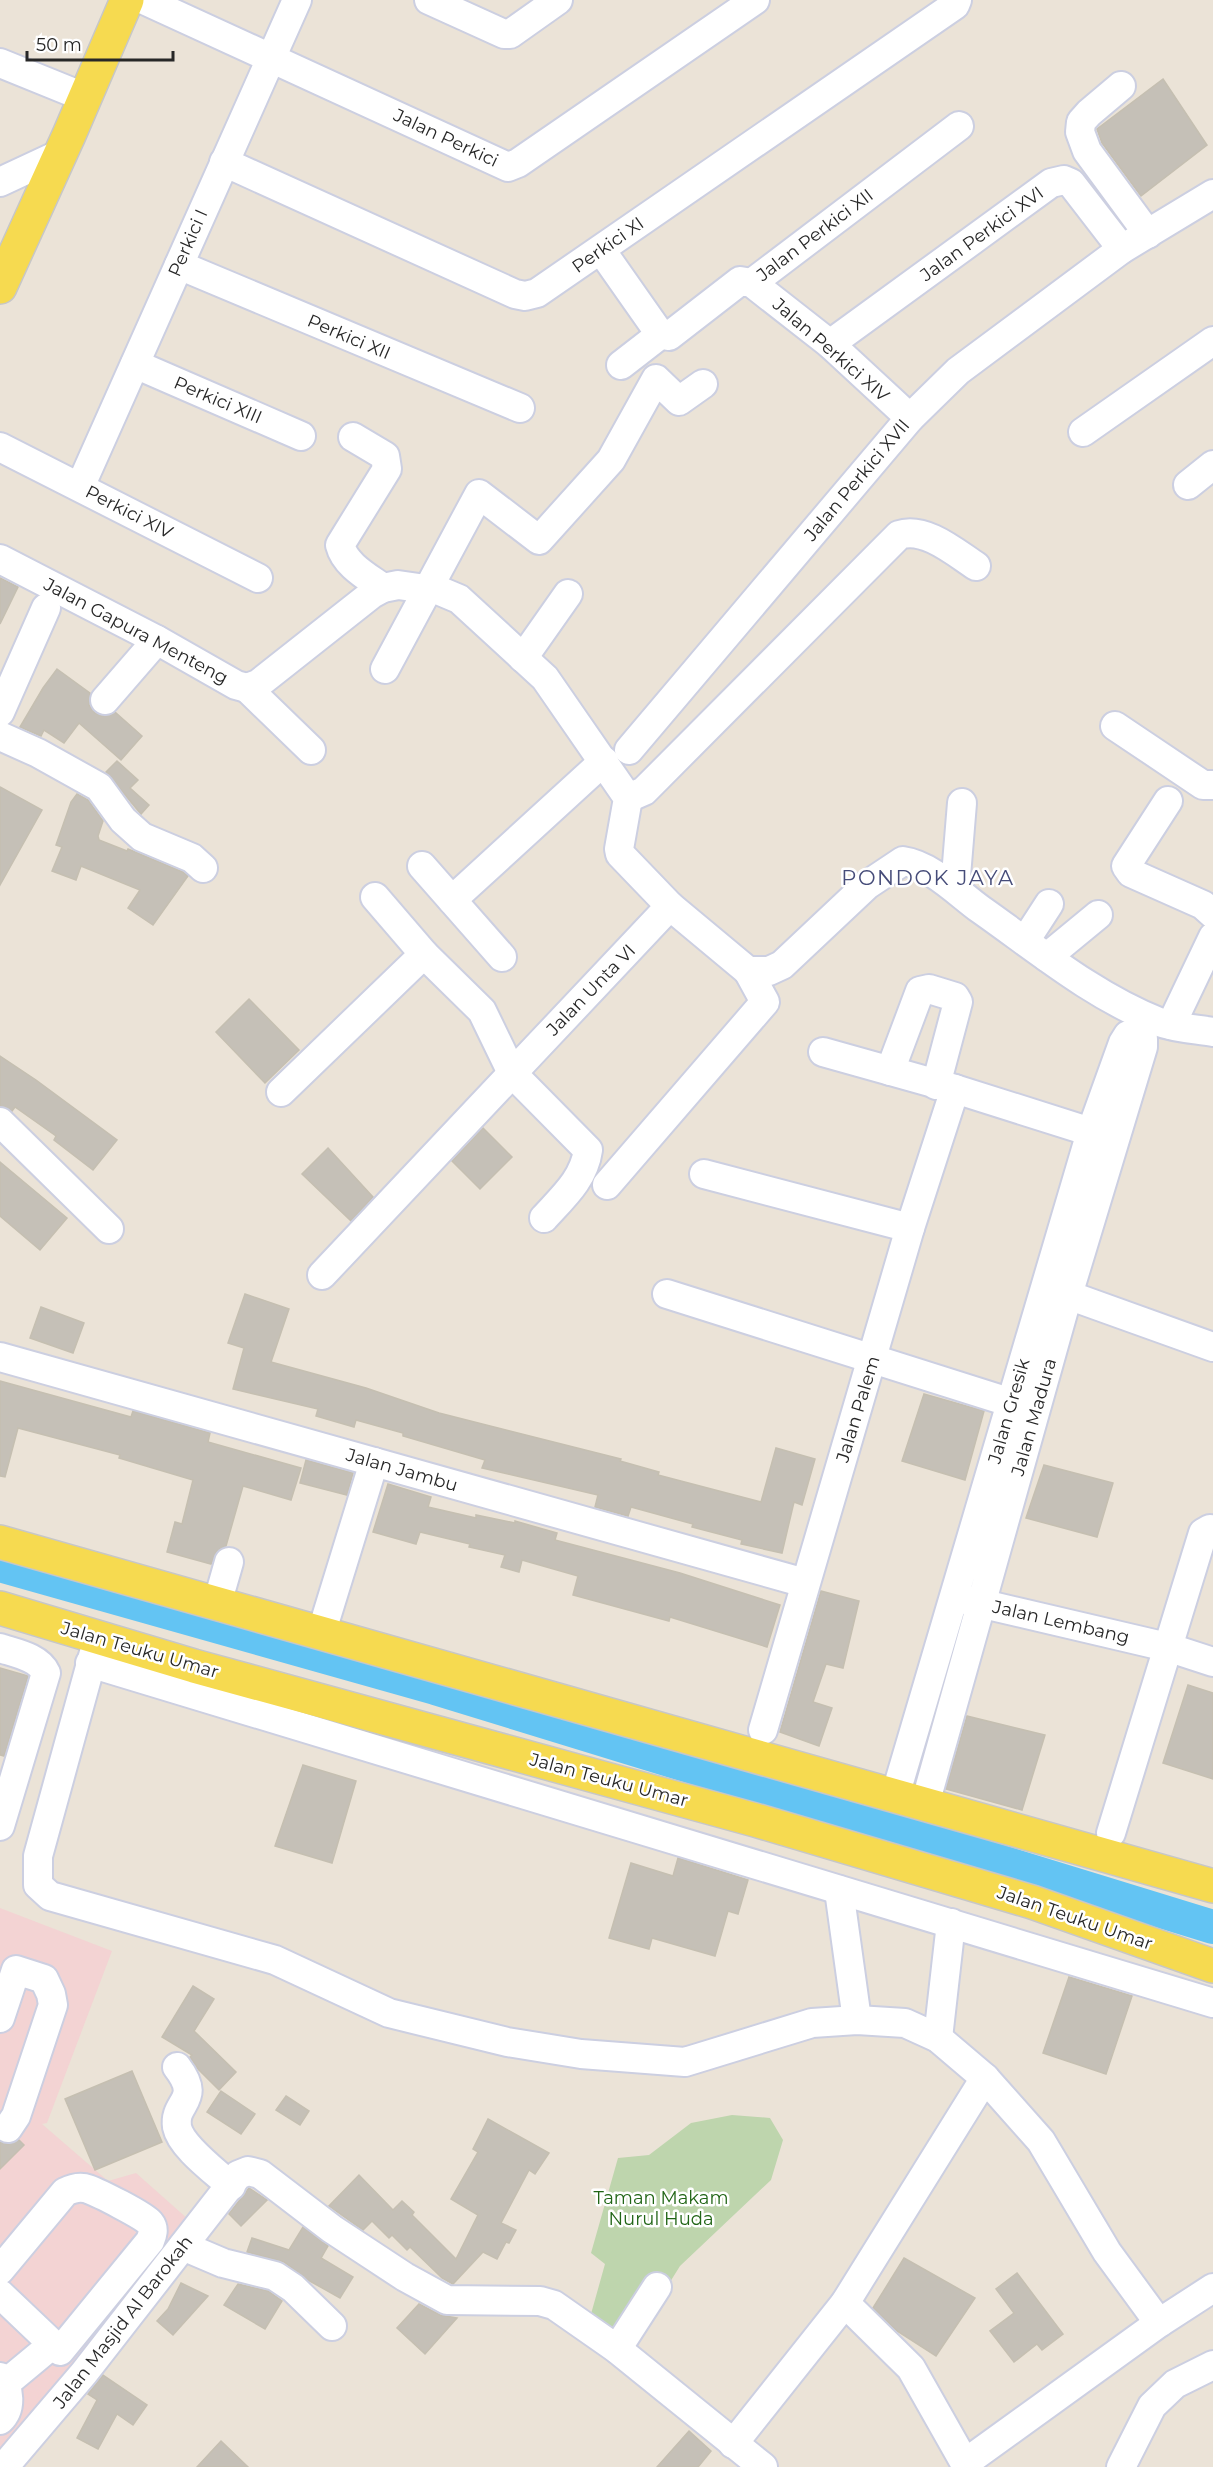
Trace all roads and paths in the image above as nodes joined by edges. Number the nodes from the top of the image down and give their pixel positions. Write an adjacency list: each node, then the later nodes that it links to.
1 (127, 0): 12 (main road)
2 (144, 0): 8 (street, Jalan Perkici)
3 (297, 0): 8 (street, Perkici I)
4 (429, 0): 5 (street)
5 (558, 0)
6 (755, 0): 8 (street, Jalan Perkici)
7 (957, 0): 20 (street, Perkici XI)
8 (271, 58): 15 (street, Perkici I)
9 (0, 63): 10 (street)
10 (48, 82): 12 (street); 14 (street)
11 (1121, 86): 18 (street)
12 (84, 97): 14 (main road)
13 (959, 126): 22 (street, Jalan Perkici XII)
14 (65, 145): 16 (street); 23 (main road)
15 (224, 162): 20 (street, Perkici XI); 21 (street, Perkici I)
16 (0, 182)
17 (1213, 194): 18 (street)
18 (1148, 234): 19 (street)
19 (1122, 249): 26 (street, Jalan Perkici XVI); 31 (street, Jalan Perkici XVII)
20 (601, 250): 24 (street)
21 (178, 265): 27 (street, Perkici I); 30 (street, Perkici XII)
22 (752, 283): 24 (street, Jalan Perkici XII); 26 (street, Jalan Perkici XIV)
23 (0, 287)
24 (665, 335): 28 (street, Jalan Perkici XII)
25 (1213, 341): 32 (street)
26 (830, 344): 31 (street, Jalan Perkici XIV)
27 (135, 364): 33 (street, Perkici XIII); 38 (street, Perkici I)
28 (621, 365)
29 (703, 384): 43 (street)
30 (519, 408)
31 (910, 418): 55 (street, Jalan Perkici XVII)
32 (1083, 432)
33 (302, 436)
34 (353, 437): 42 (street)
35 (0, 447): 38 (street, Perkici XIV)
36 (1213, 465): 37 (street)
37 (1188, 485)
38 (80, 487): 41 (street, Perkici XIV)
39 (0, 560): 46 (street, Jalan Gapura Menteng)
40 (976, 566): 57 (street)
41 (258, 578)
42 (383, 588): 43 (street); 49 (street, Jalan Gapura Menteng)
43 (430, 589): 47 (street); 48 (street)
44 (568, 594): 47 (street)
45 (46, 608): 51 (street)
46 (157, 640): 49 (street, Jalan Gapura Menteng); 50 (street)
47 (523, 658): 55 (street)
48 (385, 669)
49 (247, 688): 54 (street)
50 (105, 700)
51 (0, 712)
52 (1115, 726): 56 (street)
53 (0, 736): 61 (street)
54 (311, 750)
55 (617, 755): 57 (street); 64 (street, Jalan Perkici XVII)
56 (1213, 785)
57 (628, 798): 66 (street)
58 (1168, 801): 67 (street)
59 (962, 803): 62 (street)
60 (423, 866): 64 (street)
61 (203, 868)
62 (955, 888): 70 (street); 73 (street)
63 (375, 897): 71 (street)
64 (452, 900): 72 (street)
65 (1049, 904): 70 (street)
66 (670, 906): 73 (street); 79 (street, Jalan Unta VI)
67 (1213, 914)
68 (1098, 915): 70 (street)
69 (1213, 937): 74 (street)
70 (1036, 949): 74 (street)
71 (424, 954): 79 (street); 81 (street)
72 (502, 957)
73 (748, 971): 85 (street)
74 (1171, 1025): 75 (street)
75 (1213, 1032)
76 (1136, 1033): 83 (street, Jalan Gresik); 91 (street, Jalan Madura)
77 (824, 1052): 78 (street)
78 (891, 1071): 80 (street); 80 (street, Jalan Palem)
79 (512, 1073): 86 (street); 89 (street, Jalan Unta VI)
80 (946, 1087): 83 (street); 87 (street, Jalan Palem)
81 (281, 1092)
82 (0, 1122): 88 (street)
83 (1091, 1132): 95 (street, Jalan Gresik)
84 (704, 1174): 87 (street)
85 (606, 1185)
86 (544, 1218)
87 (910, 1228): 94 (street, Jalan Palem)
88 (109, 1229)
89 (322, 1275)
90 (667, 1294): 94 (street)
91 (1068, 1296): 92 (street); 101 (street, Jalan Madura)
92 (1213, 1347)
93 (0, 1357): 96 (street, Jalan Jambu)
94 (873, 1360): 95 (street); 100 (street, Jalan Palem)
95 (1012, 1403): 101 (street, Jalan Gresik)
96 (374, 1462): 100 (street, Jalan Jambu); 104 (street)
97 (1213, 1530): 105 (street)
98 (0, 1542): 102 (main road)
99 (230, 1562): 102 (street)
100 (805, 1583): 109 (street, Jalan Palem)
101 (968, 1600): 105 (street, Jalan Lembang); 110 (street, Jalan Gresik); 110 (street, Jalan Madura)
102 (217, 1604): 104 (main road)
103 (0, 1608): 107 (main road, Jalan Teuku Umar)
104 (321, 1634): 110 (main road)
105 (1167, 1647): 108 (street, Jalan Lembang); 112 (street)
106 (0, 1648): 111 (street)
107 (94, 1650): 114 (street); 116 (main road, Jalan Teuku Umar); 119 (street)
108 (1213, 1662)
109 (763, 1730)
110 (908, 1789): 113 (main road)
111 (0, 1826)
112 (1111, 1833)
113 (1213, 1886)
114 (839, 1890): 115 (street); 119 (street)
115 (951, 1923): 117 (street); 120 (street)
116 (1213, 1966)
117 (1213, 2003)
118 (0, 2018): 123 (street)
119 (857, 2020): 120 (street)
120 (938, 2038): 122 (street)
121 (177, 2067): 124 (street)
122 (985, 2078): 130 (street); 131 (street)
123 (8, 2117)
124 (235, 2180): 125 (street, Jalan Masjid Al Barokah); 134 (street)
125 (183, 2246): 132 (street); 140 (street, Jalan Masjid Al Barokah)
126 (0, 2270): 133 (street)
127 (657, 2286): 134 (street)
128 (1213, 2289): 131 (street)
129 (0, 2294): 133 (street)
130 (845, 2303): 138 (street); 139 (street)
131 (1159, 2323): 139 (street)
132 (332, 2326)
133 (53, 2344): 136 (street)
134 (617, 2349): 138 (street)
135 (1213, 2365): 142 (street)
136 (3, 2380): 137 (street)
137 (0, 2420)
138 (734, 2444): 141 (street)
139 (966, 2465)
140 (4, 2467)
141 (763, 2467)
142 (1121, 2467)

